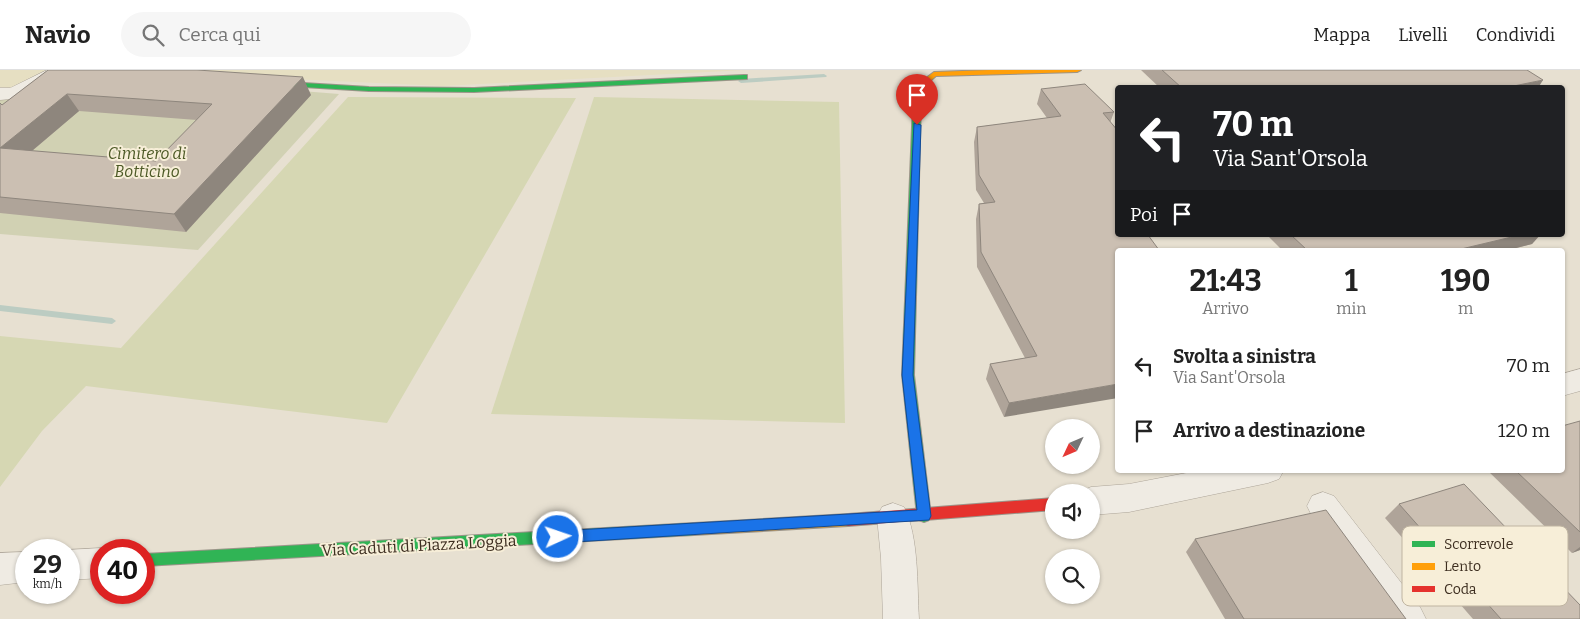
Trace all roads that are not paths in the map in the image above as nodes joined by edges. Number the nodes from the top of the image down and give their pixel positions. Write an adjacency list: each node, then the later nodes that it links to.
1 (64, 70): 7 (street)
2 (68, 70): 4 (street)
3 (1077, 70): 14 (street)
4 (78, 71)
5 (744, 77): 6 (street)
6 (258, 82)
7 (0, 94)
8 (1580, 380): 9 (street)
9 (1565, 384)
10 (1253, 473): 11 (street)
11 (1100, 500)
12 (1045, 505): 14 (street, Via Caduti di Piazza Loggia)
13 (1323, 506): 19 (street)
14 (908, 516): 15 (street, Via Caduti di Piazza Loggia); 18 (street)
15 (155, 559)
16 (15, 568): 17 (street)
17 (0, 569)
18 (901, 619)
19 (1408, 619)

